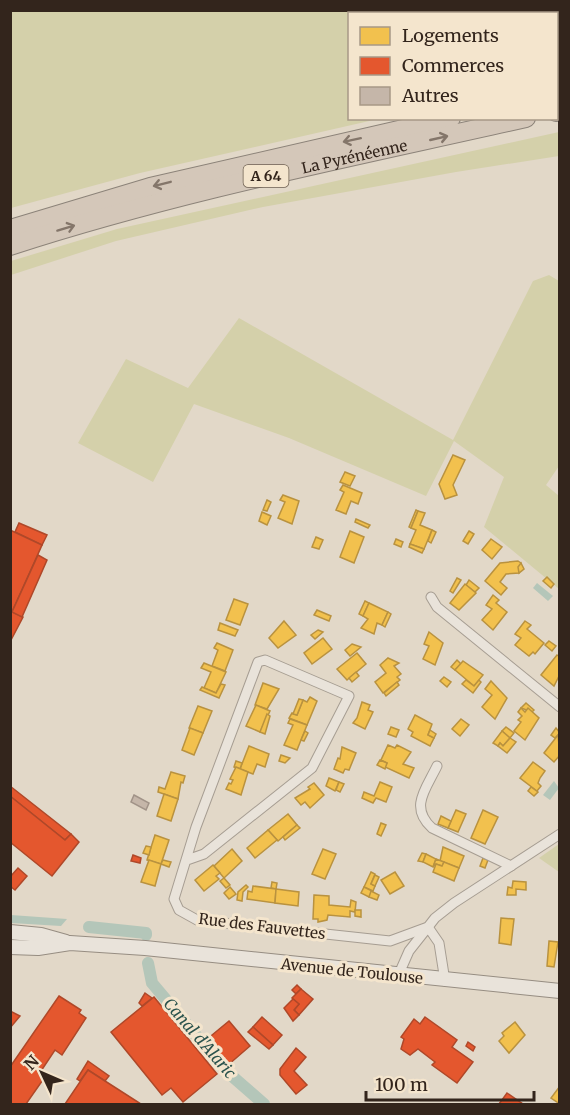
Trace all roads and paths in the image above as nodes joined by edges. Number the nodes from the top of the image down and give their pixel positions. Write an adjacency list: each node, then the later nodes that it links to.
1 (441, 120): 3 (highway, La Pyrénéenne / A 64, one-way to 3)
2 (517, 120): 4 (highway, La Pyrénéenne / A 64, one-way to 2)
3 (10, 229)
4 (10, 246)
5 (431, 597): 6 (street)
6 (560, 707)
7 (437, 766): 10 (street)
8 (560, 834): 10 (street)
9 (187, 860): 9 (street, Rue des Fauvettes); 11 (street, Rue des Fauvettes)
10 (511, 866): 11 (street)
11 (428, 927): 15 (street); 16 (street)
12 (10, 932): 13 (main road)
13 (70, 943): 14 (main road); 15 (main road, Avenue de Toulouse)
14 (10, 947)
15 (398, 976): 16 (main road, Avenue de Toulouse)
16 (445, 981): 17 (main road, Avenue de Toulouse)
17 (560, 991)

